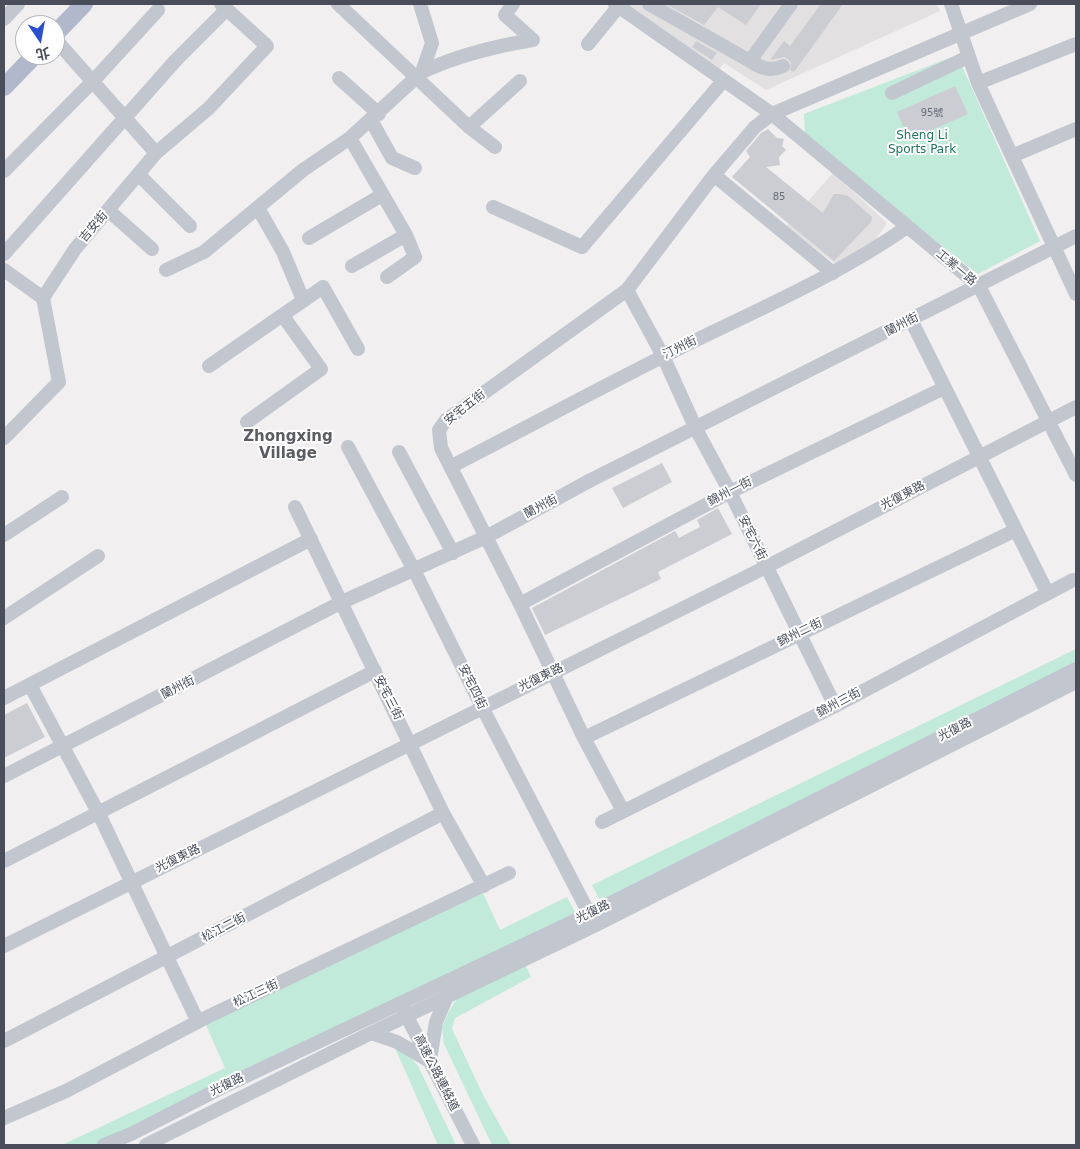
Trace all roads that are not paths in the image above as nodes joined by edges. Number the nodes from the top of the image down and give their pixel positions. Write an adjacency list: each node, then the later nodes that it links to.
1 (18, 4): 13 (street)
2 (84, 4): 14 (main road)
3 (338, 4): 23 (street)
4 (420, 4): 23 (street)
5 (513, 4): 23 (street)
6 (649, 4): 20 (street)
7 (792, 4): 20 (street)
8 (951, 4): 15 (street)
9 (1030, 4): 15 (street, 安宅五街)
10 (617, 5): 16 (street); 26 (street, 工業一路)
11 (224, 6): 33 (street); 38 (street, 吉安街)
12 (158, 10): 25 (street)
13 (4, 19)
14 (65, 24)
15 (961, 33): 19 (street); 31 (street, 安宅五街)
16 (588, 44)
17 (1076, 44): 28 (street)
18 (65, 49): 25 (street)
19 (968, 58): 28 (street); 30 (street)
20 (750, 61): 22 (street)
21 (25, 65): 29 (main road)
22 (783, 66)
23 (419, 75): 32 (street); 34 (street)
24 (339, 78): 32 (street)
25 (94, 80): 33 (street); 41 (street)
26 (723, 81): 31 (street, 工業一路); 45 (street)
27 (520, 82): 34 (street)
28 (978, 83): 39 (street)
29 (4, 87)
30 (892, 93)
31 (772, 114): 43 (street, 安宅五街); 49 (street, 工業一路)
32 (375, 117): 36 (street); 40 (street)
33 (126, 118): 38 (street); 55 (street)
34 (469, 128): 37 (street)
35 (1076, 129): 39 (street)
36 (350, 138): 44 (street); 46 (street)
37 (495, 148)
38 (156, 153): 42 (street, 吉安街)
39 (1012, 156): 53 (street)
40 (416, 168)
41 (4, 172)
42 (138, 174): 47 (street, 吉安街); 48 (street)
43 (714, 175): 59 (street); 62 (street, 安宅五街)
44 (382, 195): 50 (street); 52 (street)
45 (493, 207)
46 (258, 208): 58 (street); 65 (street)
47 (108, 210): 54 (street); 64 (street, 吉安街)
48 (190, 226)
49 (907, 227): 59 (street, 汀州街); 61 (street, 工業一路)
50 (406, 235): 56 (street); 60 (street)
51 (1076, 236): 53 (street, 蘭州街)
52 (309, 238)
53 (1055, 247): 61 (street, 蘭州街); 63 (street)
54 (152, 249)
55 (4, 254)
56 (352, 266)
57 (4, 270): 64 (street)
58 (166, 270)
59 (833, 273): 69 (street, 汀州街)
60 (386, 278)
61 (978, 286): 67 (street, 蘭州街); 73 (street, 工業一路)
62 (627, 290): 69 (street, 安宅六街); 80 (street, 安宅五街)
63 (1076, 294)
64 (43, 298): 76 (street)
65 (303, 300): 66 (street); 68 (street)
66 (283, 316): 70 (street); 74 (street)
67 (911, 320): 71 (street); 75 (street, 蘭州街)
68 (358, 349)
69 (663, 356): 75 (street, 安宅六街); 80 (street, 汀州街)
70 (209, 366)
71 (944, 388): 79 (street); 82 (street, 錦州一街)
72 (1076, 407): 73 (street, 光復東路)
73 (1049, 421): 79 (street, 光復東路); 81 (street, 工業一路)
74 (247, 422)
75 (696, 429): 82 (street, 安宅六街); 87 (street, 蘭州街)
76 (4, 438)
77 (348, 447): 92 (street, 安宅四街)
78 (399, 452): 89 (street)
79 (980, 457): 85 (street); 91 (street, 光復東路)
80 (452, 466): 87 (street, 安宅五街)
81 (1076, 475)
82 (730, 492): 91 (street, 安宅六街); 96 (street, 錦州一街)
83 (62, 497): 86 (street)
84 (295, 508): 88 (street, 安宅三街)
85 (1016, 530): 94 (street); 98 (street, 錦州二街)
86 (4, 535)
87 (486, 537): 89 (street, 蘭州街); 96 (street, 安宅五街)
88 (311, 539): 95 (street, 安宅三街); 103 (street)
89 (453, 553): 92 (street, 蘭州街)
90 (98, 556): 97 (street)
91 (766, 567): 98 (street, 安宅六街); 101 (street, 光復東路)
92 (414, 570): 95 (street, 蘭州街); 106 (street, 安宅四街)
93 (1073, 580): 94 (street, 錦州三街)
94 (1047, 592): 105 (street, 錦州三街)
95 (342, 602): 100 (street, 安宅三街); 109 (street, 蘭州街)
96 (520, 604): 101 (street, 安宅五街)
97 (4, 618)
98 (800, 633): 105 (street, 安宅六街); 107 (street, 錦州二街)
99 (1076, 669): 119 (street, 光復路)
100 (375, 671): 108 (street, 安宅三街); 113 (street)
101 (552, 672): 106 (street, 光復東路); 107 (street, 安宅五街)
102 (1076, 682): 119 (street, 光復路)
103 (30, 685): 104 (street); 109 (street)
104 (4, 698)
105 (835, 706): 111 (street, 錦州三街)
106 (482, 707): 108 (street, 光復東路); 119 (street, 安宅四街)
107 (584, 738): 111 (street, 安宅五街)
108 (412, 744): 112 (street, 安宅三街); 117 (street, 光復東路)
109 (62, 748): 110 (street, 蘭州街); 113 (street)
110 (4, 776)
111 (623, 811): 114 (street, 錦州三街)
112 (443, 813): 118 (street, 安宅三街); 121 (street, 松江二街)
113 (99, 814): 115 (street); 117 (street)
114 (602, 822)
115 (4, 861)
116 (509, 873): 118 (street, 松江三街)
117 (132, 881): 120 (street, 光復東路); 121 (street)
118 (484, 886): 125 (street, 松江三街)
119 (592, 920): 122 (street, 光復路); 123 (street, 光復路)
120 (4, 946)
121 (168, 957): 125 (street); 127 (street, 松江二街)
122 (447, 996): 124 (street, 光復路); 128 (street)
123 (399, 1002): 124 (street, 高速公路連絡道); 130 (street, 光復路)
124 (407, 1016): 126 (street, 光復路); 128 (street, 高速公路連絡道)
125 (198, 1022): 129 (street, 松江三街)
126 (371, 1033): 128 (street); 132 (street, 光復路)
127 (4, 1041)
128 (431, 1061): 133 (street, 高速公路連絡道)
129 (4, 1118)
130 (134, 1140): 131 (street, 光復路)
131 (104, 1145)
132 (146, 1145)
133 (472, 1145)

